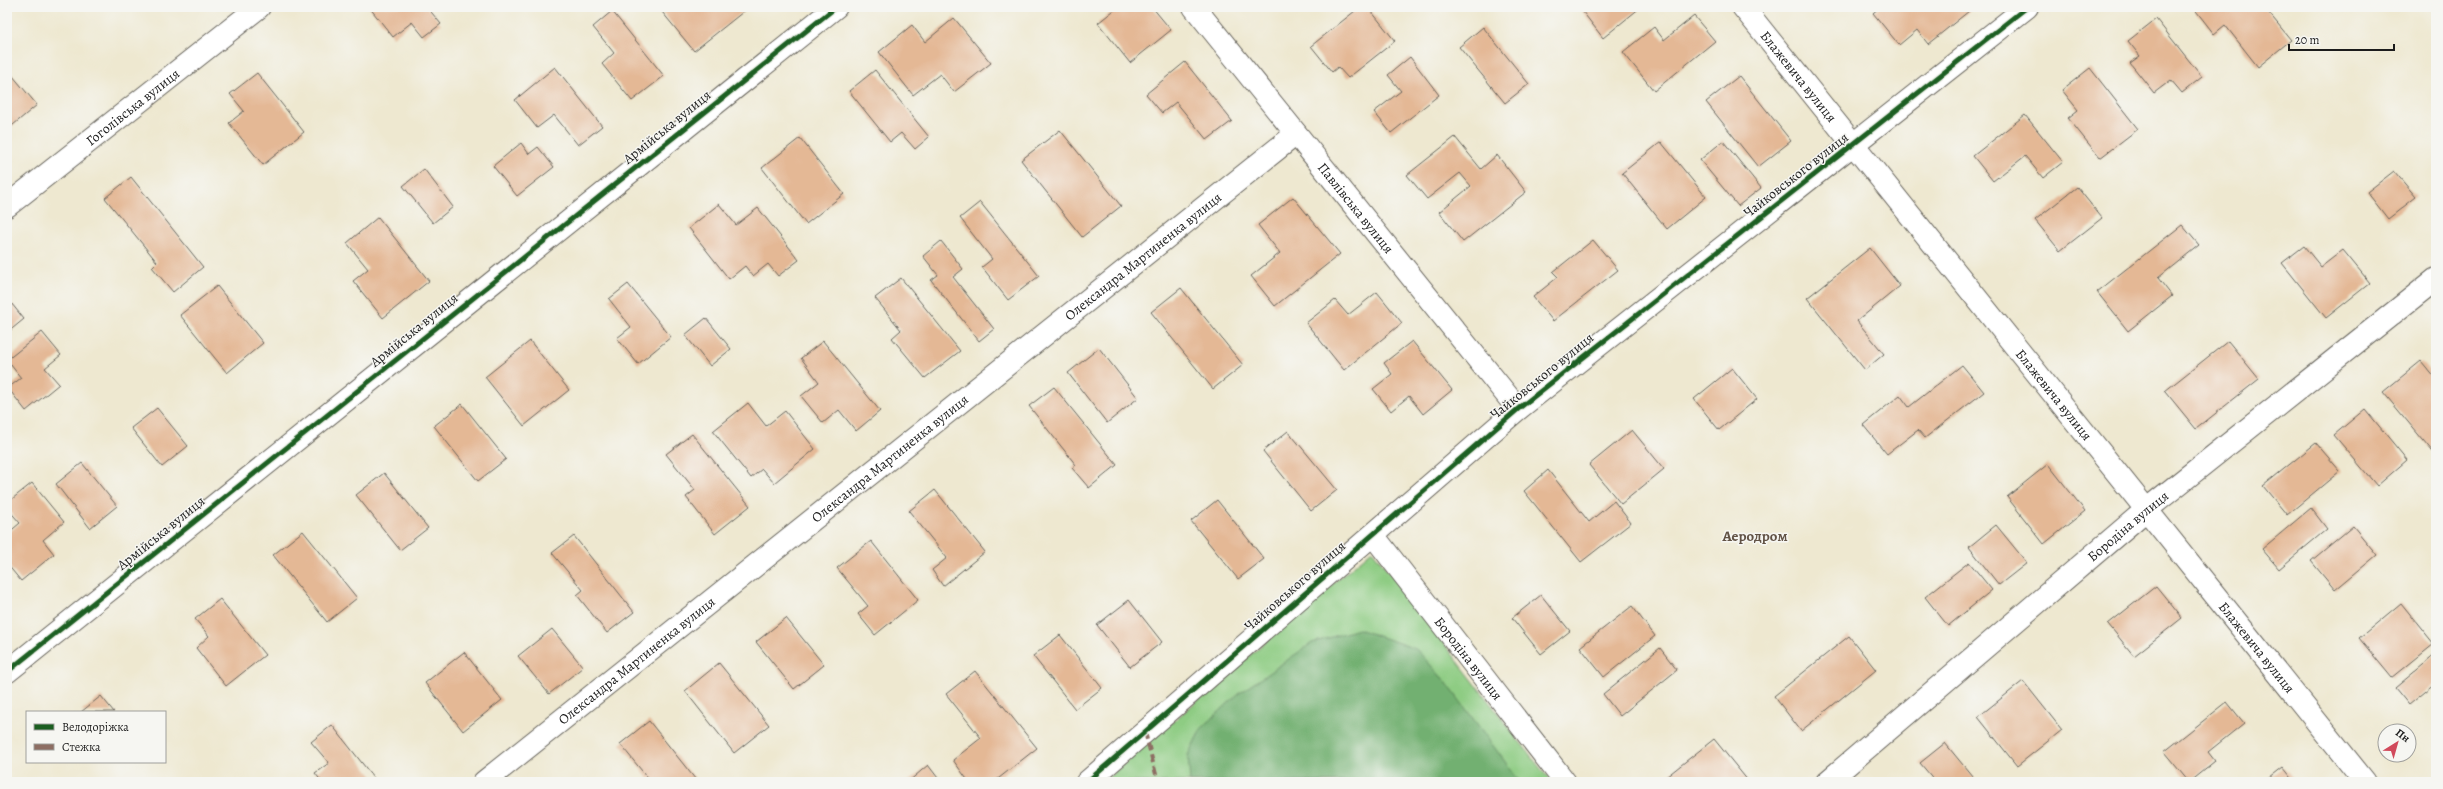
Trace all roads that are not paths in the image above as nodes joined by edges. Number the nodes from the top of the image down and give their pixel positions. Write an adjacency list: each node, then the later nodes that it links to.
1 (259, 7): 8 (street, Гоголівська вулиця)
2 (836, 7): 13 (street, Армійська вулиця)
3 (1194, 7): 6 (street, Павлівська вулиця)
4 (1743, 7): 7 (street, Блажевича вулиця)
5 (2026, 7): 7 (street, Чайковського вулиця)
6 (1296, 134): 10 (street, Павлівська вулиця); 14 (street, Олександра Мартиненка вулиця)
7 (1853, 144): 10 (street, Чайковського вулиця); 11 (street, Блажевича вулиця)
8 (7, 206)
9 (2436, 279): 11 (street, Бородіна вулиця)
10 (1518, 409): 12 (street, Чайковського вулиця)
11 (2146, 510): 17 (street, Бородіна вулиця); 18 (street, Блажевича вулиця)
12 (1373, 535): 15 (street, Чайковського вулиця); 16 (street, Бородіна вулиця)
13 (7, 672)
14 (484, 782)
15 (1087, 782)
16 (1565, 782)
17 (1827, 782)
18 (2365, 782)

